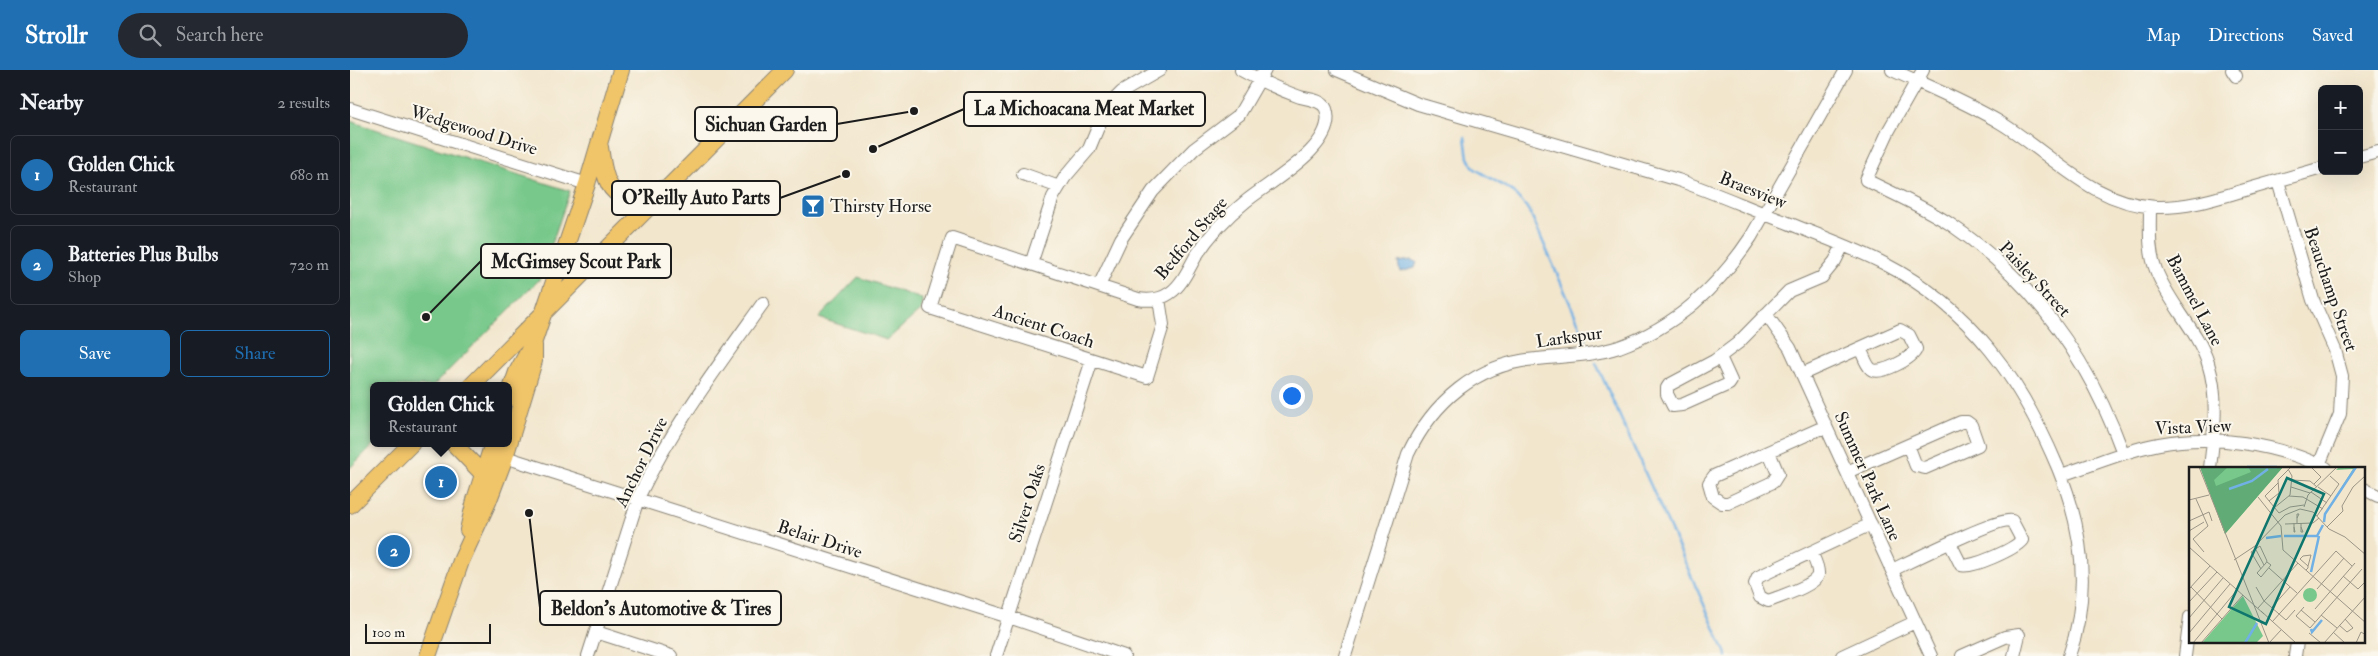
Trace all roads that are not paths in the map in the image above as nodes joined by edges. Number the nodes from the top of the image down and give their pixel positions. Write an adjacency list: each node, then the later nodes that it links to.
1 (621, 70): 11 (main road)
2 (785, 70): 18 (main road)
3 (1160, 70): 19 (street)
4 (1241, 70): 8 (street)
5 (1337, 70): 21 (street, Braesview)
6 (1846, 70): 21 (street, Larkspur)
7 (1892, 70): 9 (street)
8 (1262, 74): 24 (street); 25 (street, Bedford Stage)
9 (1920, 76): 20 (street); 46 (street, Paisley Street)
10 (350, 109): 17 (street, Wedgewood Drive)
11 (599, 141): 17 (main road); 18 (main road)
12 (2378, 152): 13 (street)
13 (2363, 156)
14 (2318, 169): 16 (street)
15 (1022, 174): 19 (street)
16 (2278, 181): 20 (street); 48 (street, Beauchamp Street)
17 (587, 184): 29 (main road)
18 (671, 186): 29 (main road)
19 (1059, 187): 23 (street)
20 (2150, 207): 39 (street, Bammel Lane)
21 (1763, 214): 22 (street, Braesview); 72 (street, Larkspur)
22 (1843, 245): 28 (street); 51 (street, Braesview)
23 (1031, 264): 24 (street, Bedford Stage); 27 (street, Bedford Stage)
24 (1100, 286): 25 (street, Bedford Stage)
25 (1159, 299): 33 (street, Ancient Coach)
26 (763, 303): 54 (street, Anchor Drive)
27 (930, 308): 33 (street, Ancient Coach)
28 (1766, 314): 32 (street); 34 (street, Summer Park Lane)
29 (543, 315): 30 (main road); 35 (main road)
30 (534, 341): 36 (main road); 37 (main road)
31 (1860, 348): 34 (street)
32 (1720, 357): 32 (street)
33 (1092, 360): 61 (street, Silver Oaks)
34 (1802, 374): 38 (street, Summer Park Lane)
35 (475, 382)
36 (512, 386)
37 (512, 422)
38 (1826, 426): 45 (street); 49 (street, Summer Park Lane)
39 (2213, 441): 46 (street, Vista View); 47 (street, Bammel Lane); 48 (street, Vista View)
40 (1908, 445): 40 (street); 49 (street)
41 (408, 447): 55 (main road)
42 (457, 447): 50 (main road)
43 (492, 447): 50 (main road)
44 (502, 450): 54 (street, Belair Drive); 59 (main road)
45 (1769, 452): 45 (street)
46 (2123, 453): 51 (street, Vista View)
47 (2210, 467)
48 (2323, 467)
49 (1847, 472): 56 (street, Summer Park Lane)
50 (483, 474): 59 (main road)
51 (2061, 475): 77 (street, Braesview)
52 (2366, 490): 53 (street)
53 (2378, 496)
54 (638, 500): 61 (street, Belair Drive); 64 (street, Anchor Drive)
55 (350, 506)
56 (1871, 524): 58 (street); 60 (street, Summer Park Lane)
57 (1950, 543): 57 (street); 60 (street)
58 (1811, 552): 58 (street)
59 (461, 561): 67 (main road)
60 (1892, 570): 62 (street, Summer Park Lane)
61 (1009, 617): 70 (street, Silver Oaks); 71 (street, Belair Drive)
62 (1915, 622): 65 (street); 74 (street, Summer Park Lane)
63 (2189, 627): 78 (street)
64 (596, 632): 68 (street, Anchor Drive); 69 (street)
65 (1858, 653): 73 (street)
66 (1981, 653): 75 (street); 76 (street)
67 (428, 656)
68 (588, 656)
69 (671, 656)
70 (996, 656)
71 (1124, 656)
72 (1345, 656)
73 (1842, 656)
74 (1931, 656)
75 (1962, 656)
76 (2014, 656)
77 (2069, 656)
78 (2186, 656)

